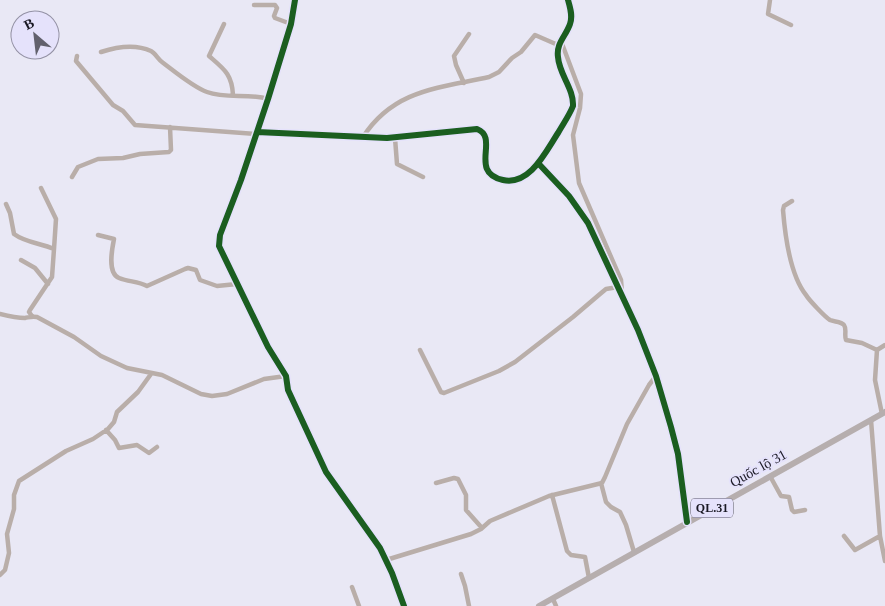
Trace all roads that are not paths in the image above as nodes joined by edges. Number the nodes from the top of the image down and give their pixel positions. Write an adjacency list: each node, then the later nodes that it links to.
1 (295, 0): 6 (street)
2 (568, 0): 9 (street)
3 (770, 0): 7 (street)
4 (254, 5): 6 (street)
5 (224, 24): 14 (street)
6 (291, 24): 15 (street)
7 (791, 25)
8 (469, 34): 13 (street)
9 (561, 40): 10 (street); 32 (street)
10 (558, 46): 13 (street); 20 (street)
11 (101, 52): 14 (street)
12 (77, 56): 16 (street)
13 (464, 83): 18 (street)
14 (233, 95): 15 (street)
15 (268, 99): 17 (street)
16 (170, 127): 17 (street); 21 (street)
17 (257, 133): 18 (street); 30 (street)
18 (364, 137): 19 (street)
19 (395, 138): 20 (street); 22 (street)
20 (538, 163): 31 (street)
21 (72, 176)
22 (423, 177)
23 (40, 188): 27 (street)
24 (792, 202): 37 (street)
25 (6, 204): 27 (street)
26 (98, 234): 30 (street)
27 (54, 249): 29 (street)
28 (21, 260): 29 (street)
29 (48, 284): 34 (street)
30 (237, 284): 39 (street)
31 (618, 287): 32 (street); 36 (street)
32 (622, 294): 40 (street)
33 (0, 314): 34 (street)
34 (32, 316): 38 (street)
35 (885, 345): 37 (street)
36 (420, 350)
37 (877, 350): 41 (street)
38 (151, 374): 39 (street); 43 (street)
39 (286, 376): 55 (street)
40 (656, 376): 47 (street); 50 (street)
41 (884, 413): 42 (highway, Quốc lộ 31 / QL.31)
42 (871, 420): 45 (highway, Quốc lộ 31 / QL.31); 53 (street)
43 (106, 430): 44 (street); 58 (street)
44 (157, 447)
45 (770, 476): 49 (street); 50 (highway, Quốc lộ 31 / QL.31)
46 (436, 483): 51 (street)
47 (601, 483): 48 (street); 54 (street)
48 (552, 495): 51 (street); 59 (street)
49 (805, 510)
50 (687, 522): 54 (highway, Quốc lộ 31 / QL.31)
51 (482, 528): 55 (street)
52 (844, 536): 53 (street)
53 (880, 536): 56 (street)
54 (634, 552): 59 (highway, Quốc lộ 31 / QL.31)
55 (386, 560): 63 (street)
56 (885, 562)
57 (461, 574): 64 (street)
58 (0, 575)
59 (589, 578): 61 (highway, Quốc lộ 31 / QL.31)
60 (352, 587): 62 (street)
61 (553, 598): 65 (highway, Quốc lộ 31 / QL.31); 66 (street)
62 (359, 606)
63 (404, 606)
64 (469, 606)
65 (539, 606)
66 (556, 606)

